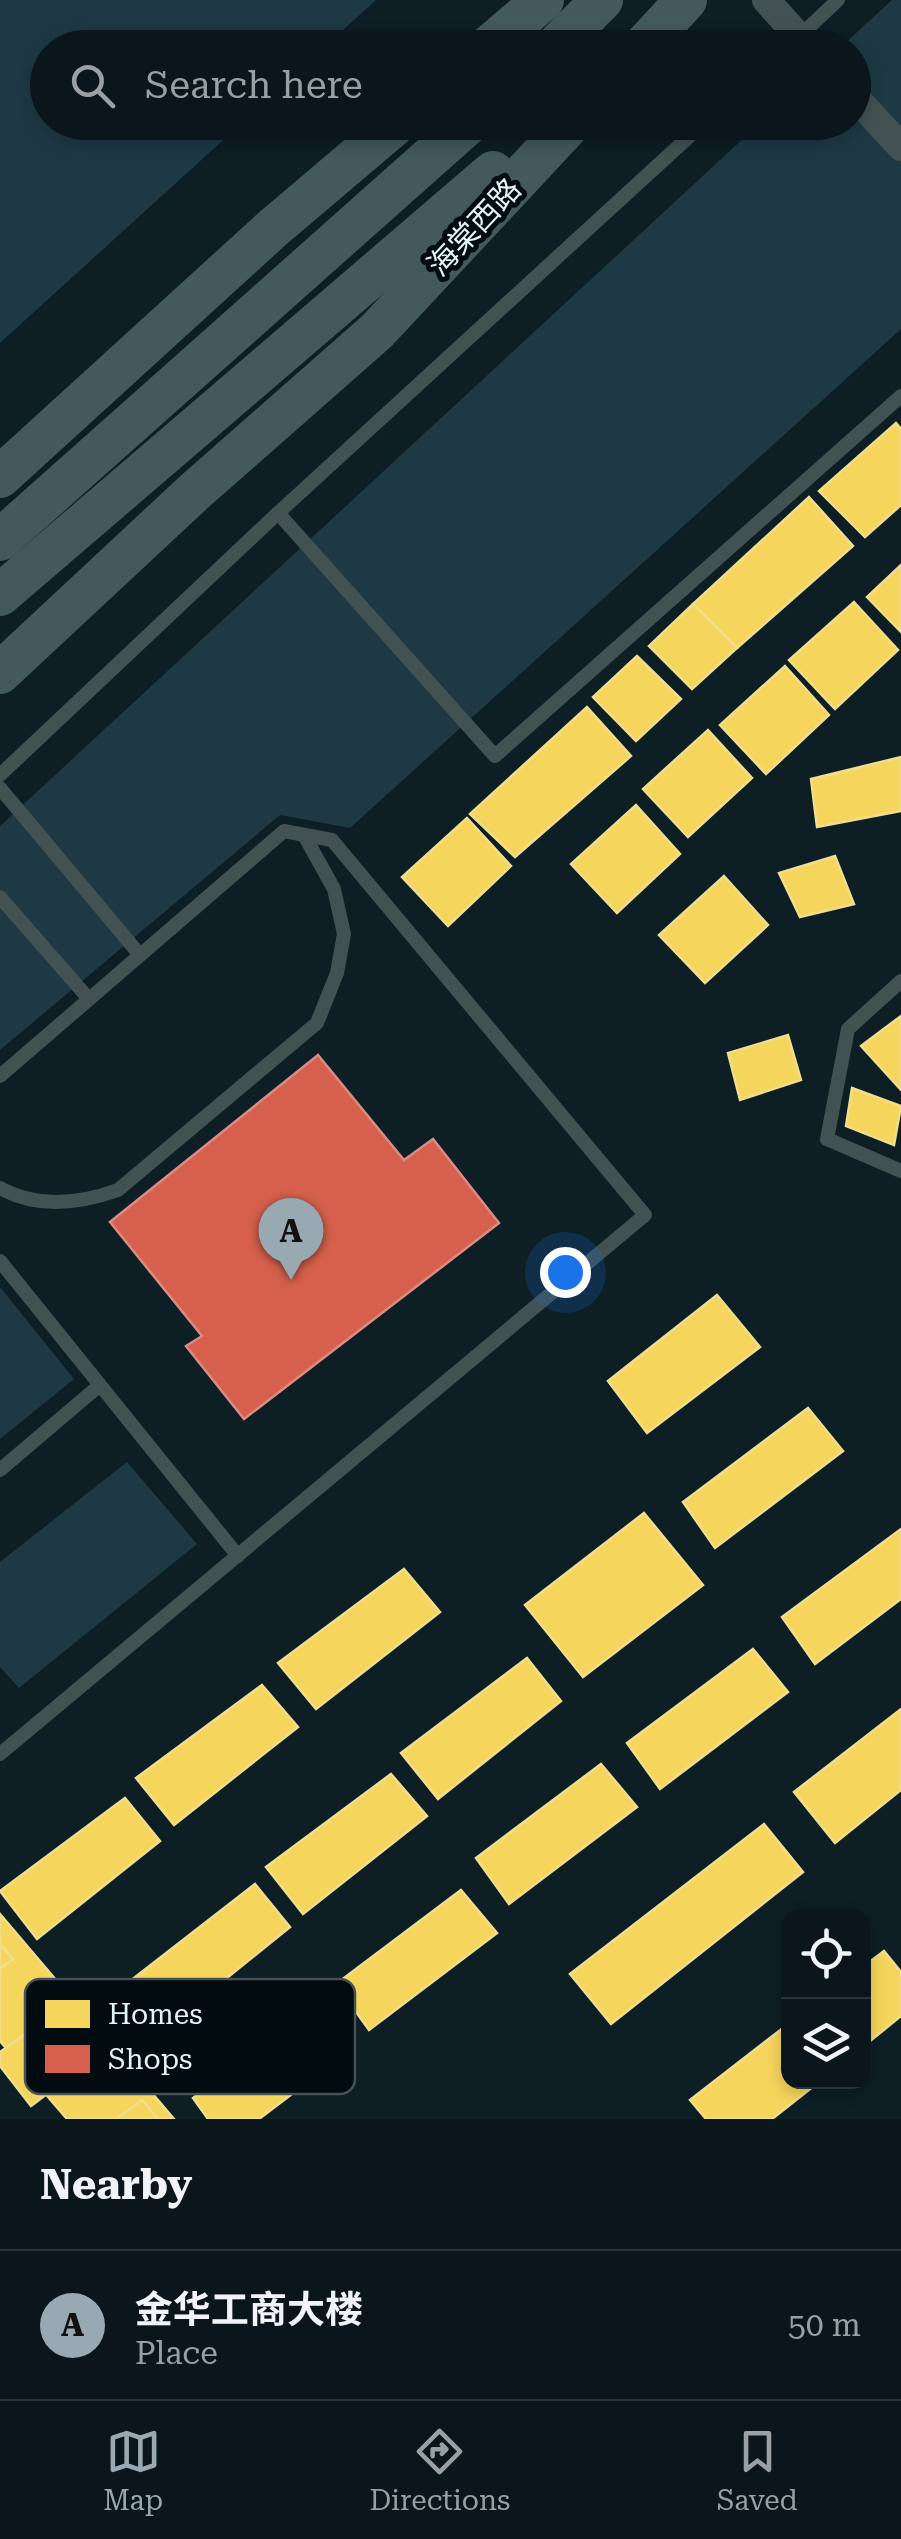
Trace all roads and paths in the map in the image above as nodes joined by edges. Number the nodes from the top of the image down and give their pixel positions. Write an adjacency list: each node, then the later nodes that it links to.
1 (544, 0): 6 (main road)
2 (602, 0): 7 (main road)
3 (686, 0): 8 (main road)
4 (766, 0): 9 (street)
5 (838, 0): 10 (lane)
6 (508, 30)
7 (572, 30)
8 (657, 30)
9 (788, 30)
10 (811, 30)
11 (871, 114): 17 (street)
12 (377, 140): 19 (main road)
13 (450, 140): 21 (main road)
14 (530, 140): 22 (main road)
15 (555, 140): 23 (main road, 海棠西路)
16 (685, 140): 20 (lane)
17 (901, 147)
18 (901, 396): 20 (lane)
19 (0, 477)
20 (278, 513): 24 (lane)
21 (0, 540)
22 (0, 595)
23 (0, 673)
24 (0, 775)
25 (0, 788): 28 (lane)
26 (304, 834): 28 (lane); 33 (lane); 37 (lane)
27 (0, 897): 30 (lane)
28 (140, 956): 30 (lane)
29 (901, 981): 32 (lane)
30 (90, 999): 31 (lane)
31 (0, 1076)
32 (901, 1171)
33 (0, 1188)
34 (0, 1261): 35 (lane)
35 (100, 1385): 36 (lane); 37 (lane)
36 (0, 1470)
37 (238, 1556): 38 (lane)
38 (0, 1754)

